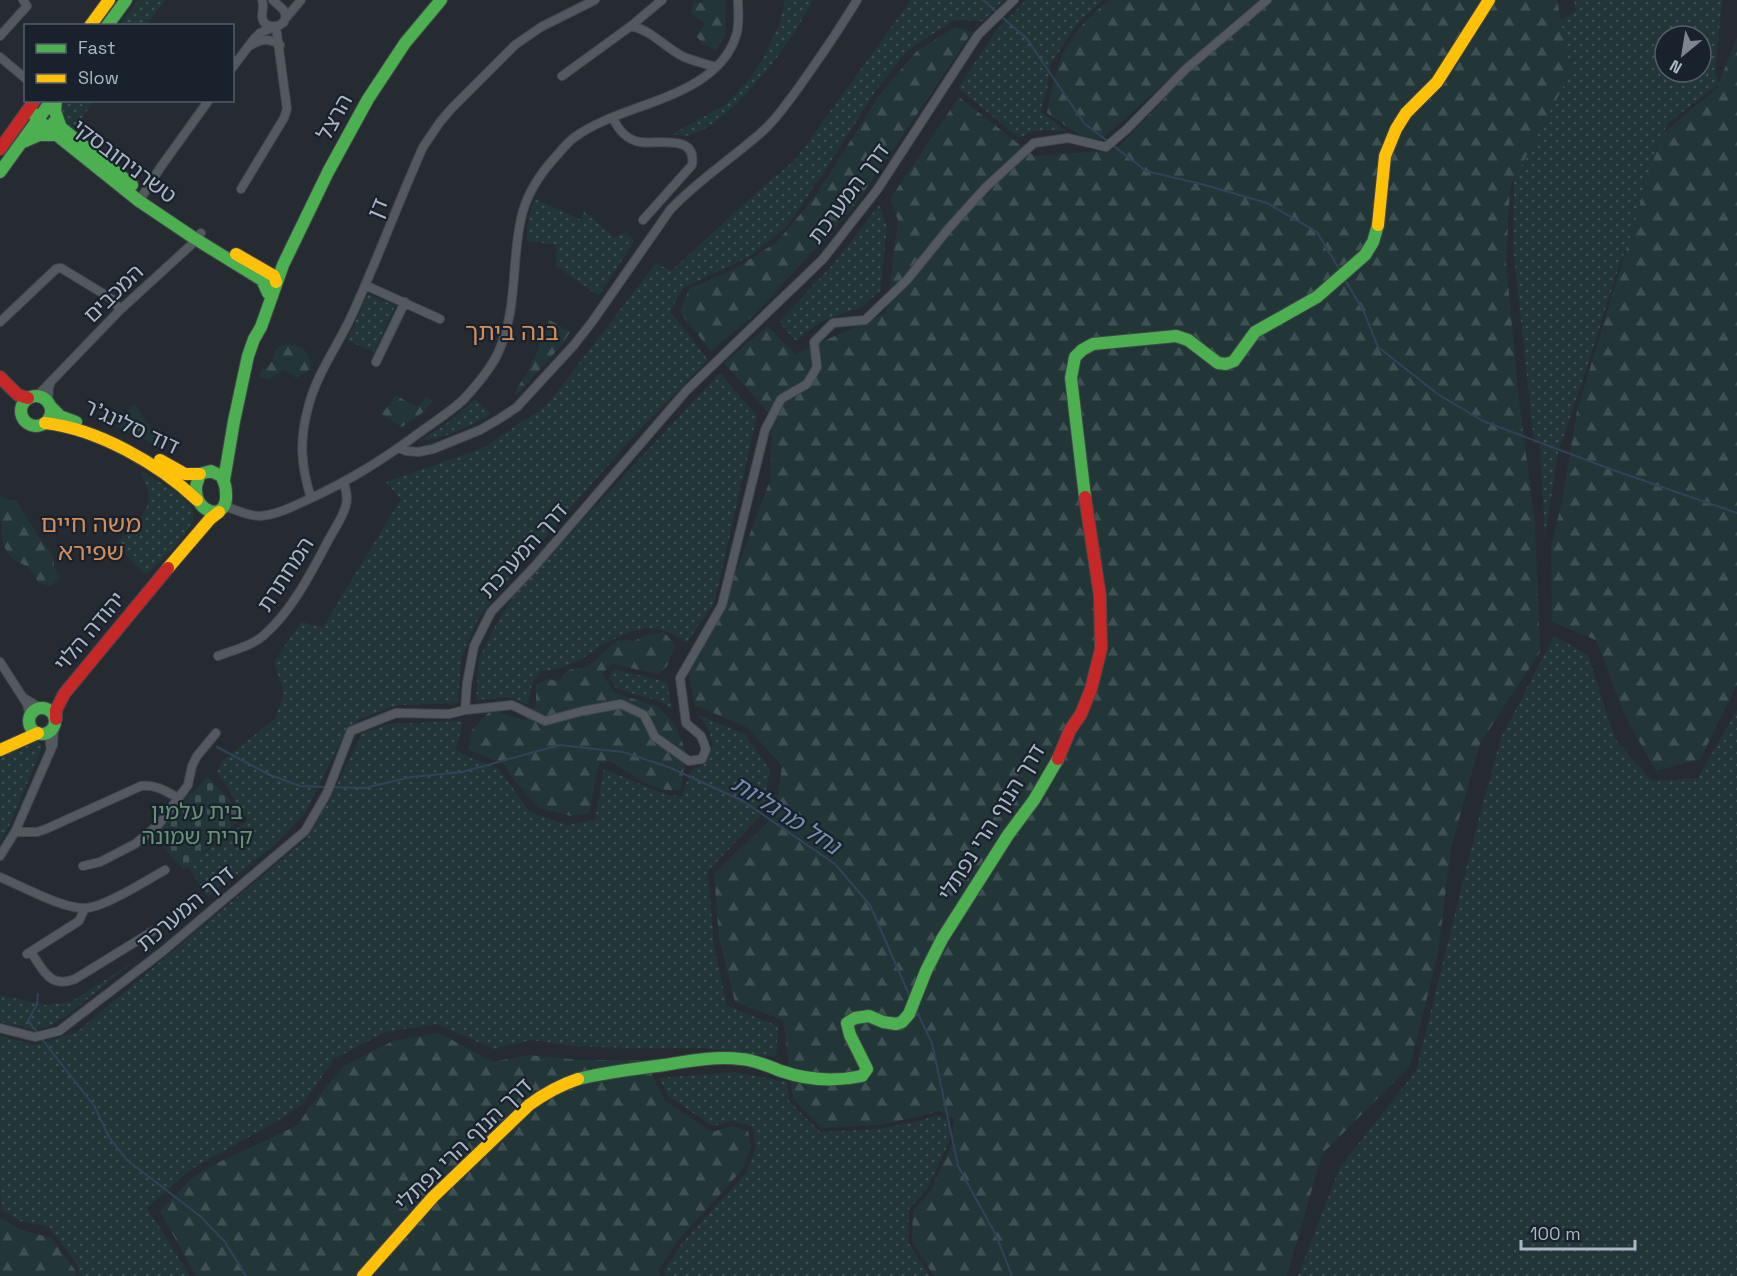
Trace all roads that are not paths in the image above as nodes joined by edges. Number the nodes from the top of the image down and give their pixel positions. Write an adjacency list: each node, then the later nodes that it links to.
1 (109, 0): 15 (main road)
2 (126, 0): 16 (main road)
3 (301, 0): 13 (street); 17 (street)
4 (441, 0): 41 (main road, הרצל)
5 (595, 0): 42 (street, דן)
6 (662, 0): 18 (street)
7 (738, 0): 24 (street)
8 (857, 0): 58 (street)
9 (1014, 0): 71 (street, דרך המערכת)
10 (1267, 0): 71 (street)
11 (1489, 0): 87 (main road, דרך הנוף הרי נפתלי)
12 (28, 2): 19 (street)
13 (277, 3): 14 (street); 17 (street)
14 (263, 9): 17 (street); 20 (street)
15 (91, 24)
16 (108, 24)
17 (279, 25): 20 (street); 21 (street)
18 (631, 26): 24 (street); 25 (street)
19 (0, 36)
20 (251, 43): 21 (street); 23 (street)
21 (280, 45): 37 (street)
22 (0, 57): 26 (street)
23 (234, 65)
24 (716, 68): 32 (street)
25 (562, 76)
26 (24, 77)
27 (52, 102): 31 (main road)
28 (54, 102): 33 (main road)
29 (208, 102): 38 (street)
30 (32, 104): 31 (main road, טשרניחובסקי); 35 (main road)
31 (40, 117): 33 (main road, טשרניחובסקי); 34 (main road)
32 (613, 117): 39 (street); 58 (street)
33 (59, 132): 34 (main road); 38 (main road, טשרניחובסקי)
34 (20, 144): 36 (main road)
35 (0, 149)
36 (0, 172)
37 (241, 189)
38 (141, 198): 40 (main road, טשרניחובסקי)
39 (643, 220)
40 (199, 236): 41 (main road, טשרניחובסקי); 43 (main road, טשרניחובסקי); 45 (street, המכבים)
41 (275, 279): 43 (main road, הרצל); 48 (main road, הרצל)
42 (365, 285): 44 (street); 62 (street, דן)
43 (268, 293): 48 (main road, הרצל)
44 (405, 302): 46 (street); 49 (street)
45 (120, 310): 47 (street); 51 (street, המכבים)
46 (440, 319)
47 (0, 322)
48 (254, 339): 56 (main road, הרצל)
49 (376, 362)
50 (0, 377): 53 (main road)
51 (51, 381): 53 (street, המכבים); 54 (street)
52 (0, 388): 55 (main road)
53 (31, 397): 54 (main road); 55 (main road)
54 (49, 404): 57 (main road); 59 (main road, דוד סלינג'ר)
55 (21, 411): 57 (main road)
56 (234, 421): 59 (main road, הרצל); 60 (main road, הרצל)
57 (45, 423): 63 (main road, דוד סלינג'ר)
58 (399, 448): 61 (street)
59 (203, 472): 60 (main road); 63 (main road)
60 (224, 480): 64 (main road)
61 (344, 482): 62 (street); 66 (street, המחתרת)
62 (311, 498): 64 (street)
63 (198, 502): 64 (main road); 65 (main road, יהודה הלוי)
64 (222, 509): 65 (main road, יהודה הלוי)
65 (192, 539): 68 (main road, יהודה הלוי)
66 (218, 656)
67 (0, 662): 69 (street)
68 (64, 694): 70 (main road, יהודה הלוי); 73 (main road, יהודה הלוי)
69 (22, 696): 70 (street); 72 (street)
70 (42, 708): 72 (main road); 73 (main road)
71 (465, 710): 86 (street, דרך המערכת)
72 (29, 718): 75 (main road); 76 (main road)
73 (55, 722): 75 (main road); 77 (street)
74 (216, 733): 78 (street)
75 (41, 734): 76 (main road); 77 (street)
76 (4, 748)
77 (51, 750): 79 (street)
78 (178, 798): 79 (street); 81 (street)
79 (15, 832): 80 (street)
80 (0, 856)
81 (82, 866)
82 (165, 870): 84 (street)
83 (0, 877): 84 (street)
84 (85, 908): 85 (street)
85 (153, 931)
86 (0, 1028)
87 (363, 1276)

